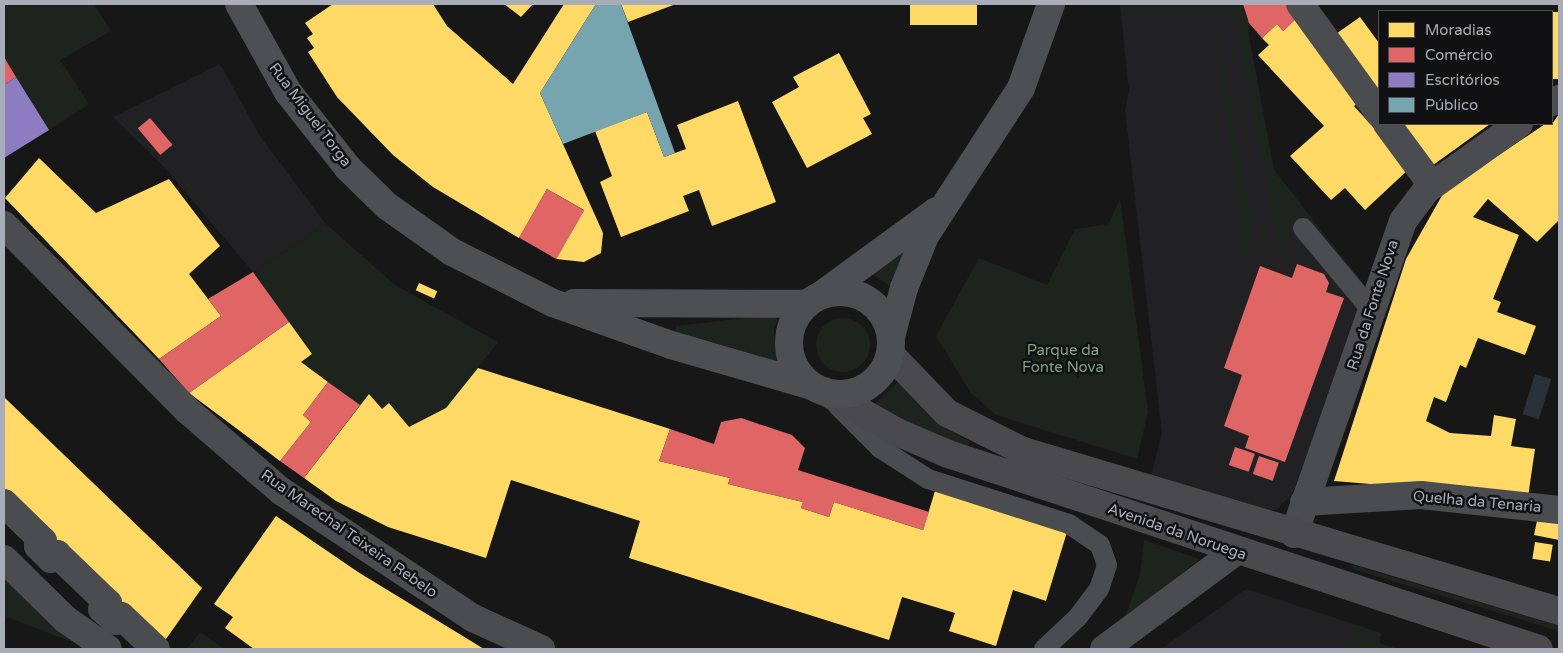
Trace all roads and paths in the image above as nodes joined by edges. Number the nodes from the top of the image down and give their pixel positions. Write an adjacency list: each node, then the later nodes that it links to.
1 (240, 4): 12 (main road, Rua Miguel Torga)
2 (1051, 4): 8 (main road)
3 (1300, 4): 4 (street)
4 (1378, 112)
5 (1388, 125): 7 (street)
6 (1518, 125): 7 (street, Rua da Fonte Nova)
7 (1432, 186): 13 (street, Rua da Fonte Nova)
8 (939, 209): 11 (main road); 14 (main road)
9 (4, 225): 27 (street, Rua Marechal Teixeira Rebelo)
10 (1303, 228): 13 (lane)
11 (813, 300): 12 (main road); 14 (main road); 15 (main road)
12 (553, 302): 15 (main road, Rua Miguel Torga)
13 (1373, 312): 16 (street, Rua da Fonte Nova)
14 (891, 346): 15 (main road); 19 (main road, Avenida da Noruega)
15 (818, 388): 20 (main road, Avenida da Noruega); 28 (lane)
16 (1304, 502): 18 (street, Quelha da Tenaria); 19 (street, Rua da Fonte Nova)
17 (4, 503): 26 (street)
18 (1559, 510)
19 (1294, 534): 23 (main road, Avenida da Noruega)
20 (1236, 552): 29 (street); 30 (main road, Avenida da Noruega)
21 (4, 559): 25 (street)
22 (4, 575): 24 (street)
23 (1559, 611)
24 (82, 649)
25 (108, 649)
26 (156, 649)
27 (541, 649)
28 (1044, 649)
29 (1104, 649)
30 (1540, 649)

